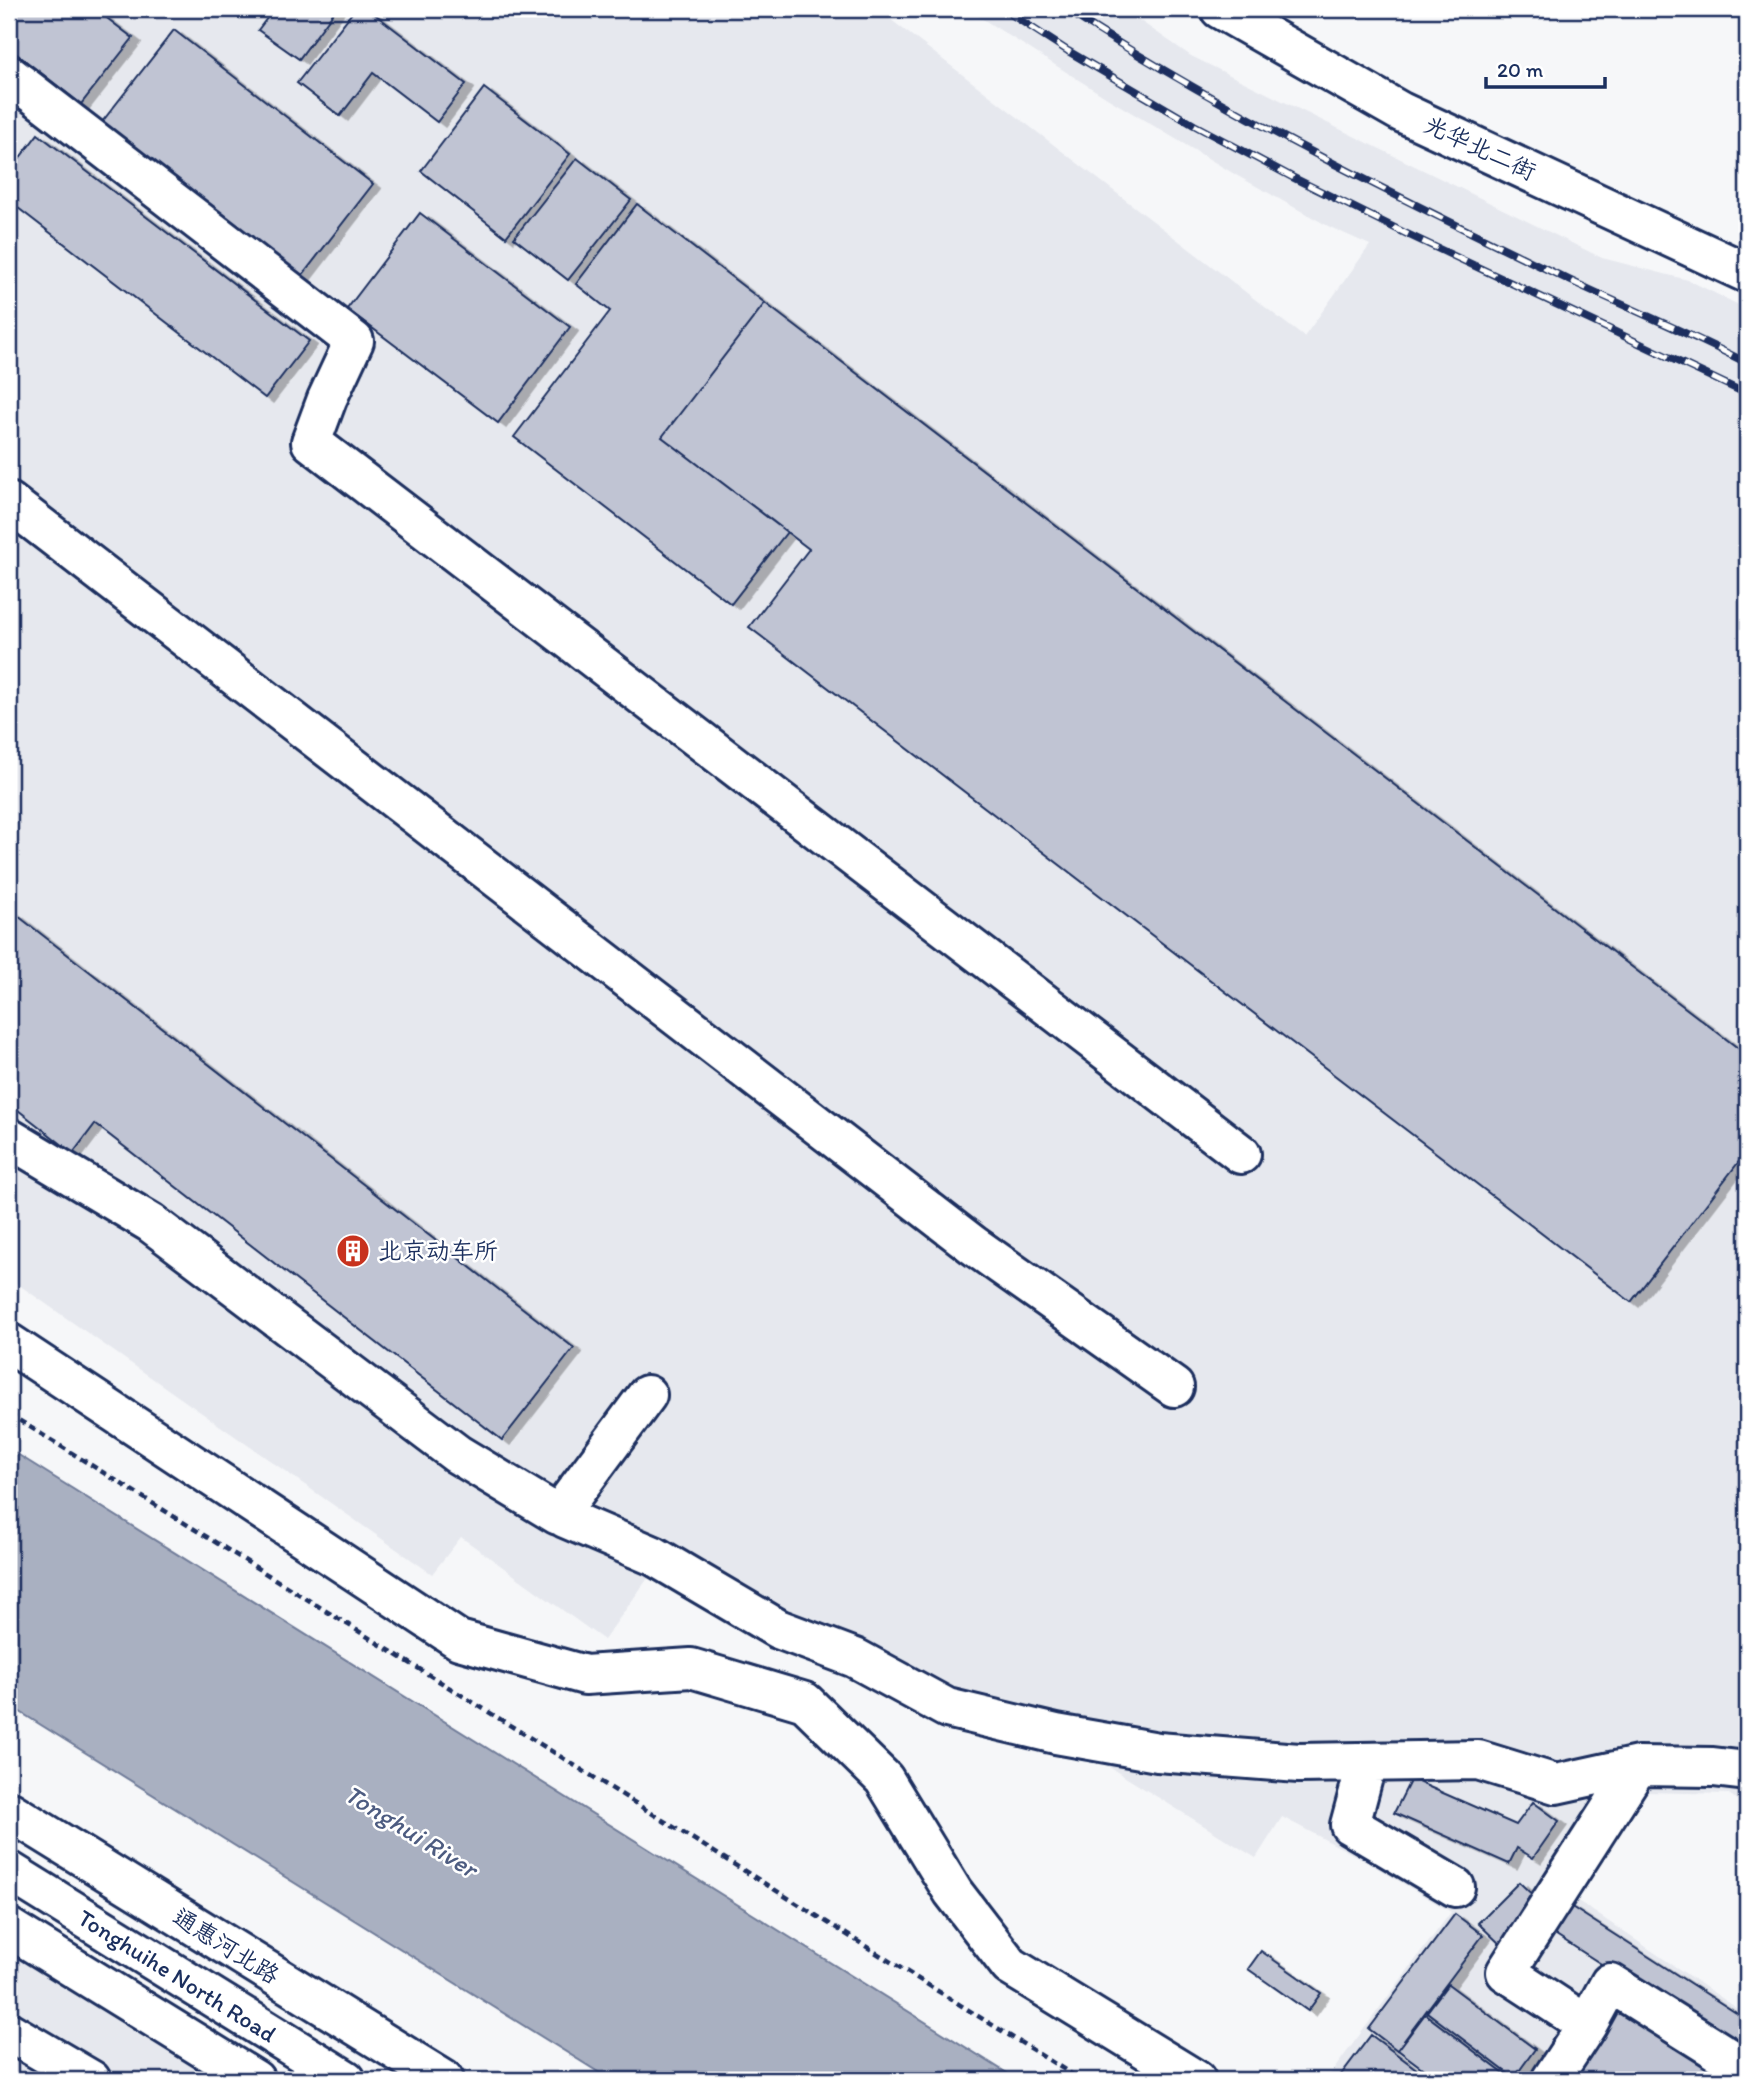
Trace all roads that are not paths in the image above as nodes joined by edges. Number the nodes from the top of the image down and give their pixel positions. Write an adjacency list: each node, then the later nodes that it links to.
1 (1220, 9): 3 (main road, 光华北二街)
2 (9, 75): 6 (main road)
3 (1747, 273)
4 (9, 502): 8 (main road)
5 (9, 1138): 9 (main road)
6 (1241, 1154)
7 (9, 1343): 25 (main road)
8 (1174, 1387)
9 (647, 1395)
10 (565, 1518): 11 (main road)
11 (1367, 1762): 12 (main road); 16 (main road)
12 (1638, 1766): 13 (main road); 18 (main road)
13 (1747, 1771)
14 (9, 1811): 24 (main road, 通惠河北路)
15 (9, 1871): 23 (main road, Tonghuihe North Road)
16 (1455, 1887)
17 (9, 1928): 22 (main road, Tonghuihe North Road)
18 (1587, 2025): 20 (main road); 26 (main road)
19 (9, 2032): 21 (main road)
20 (1747, 2069)
21 (91, 2080)
22 (255, 2080)
23 (346, 2080)
24 (444, 2080)
25 (1196, 2080)
26 (1551, 2080)

